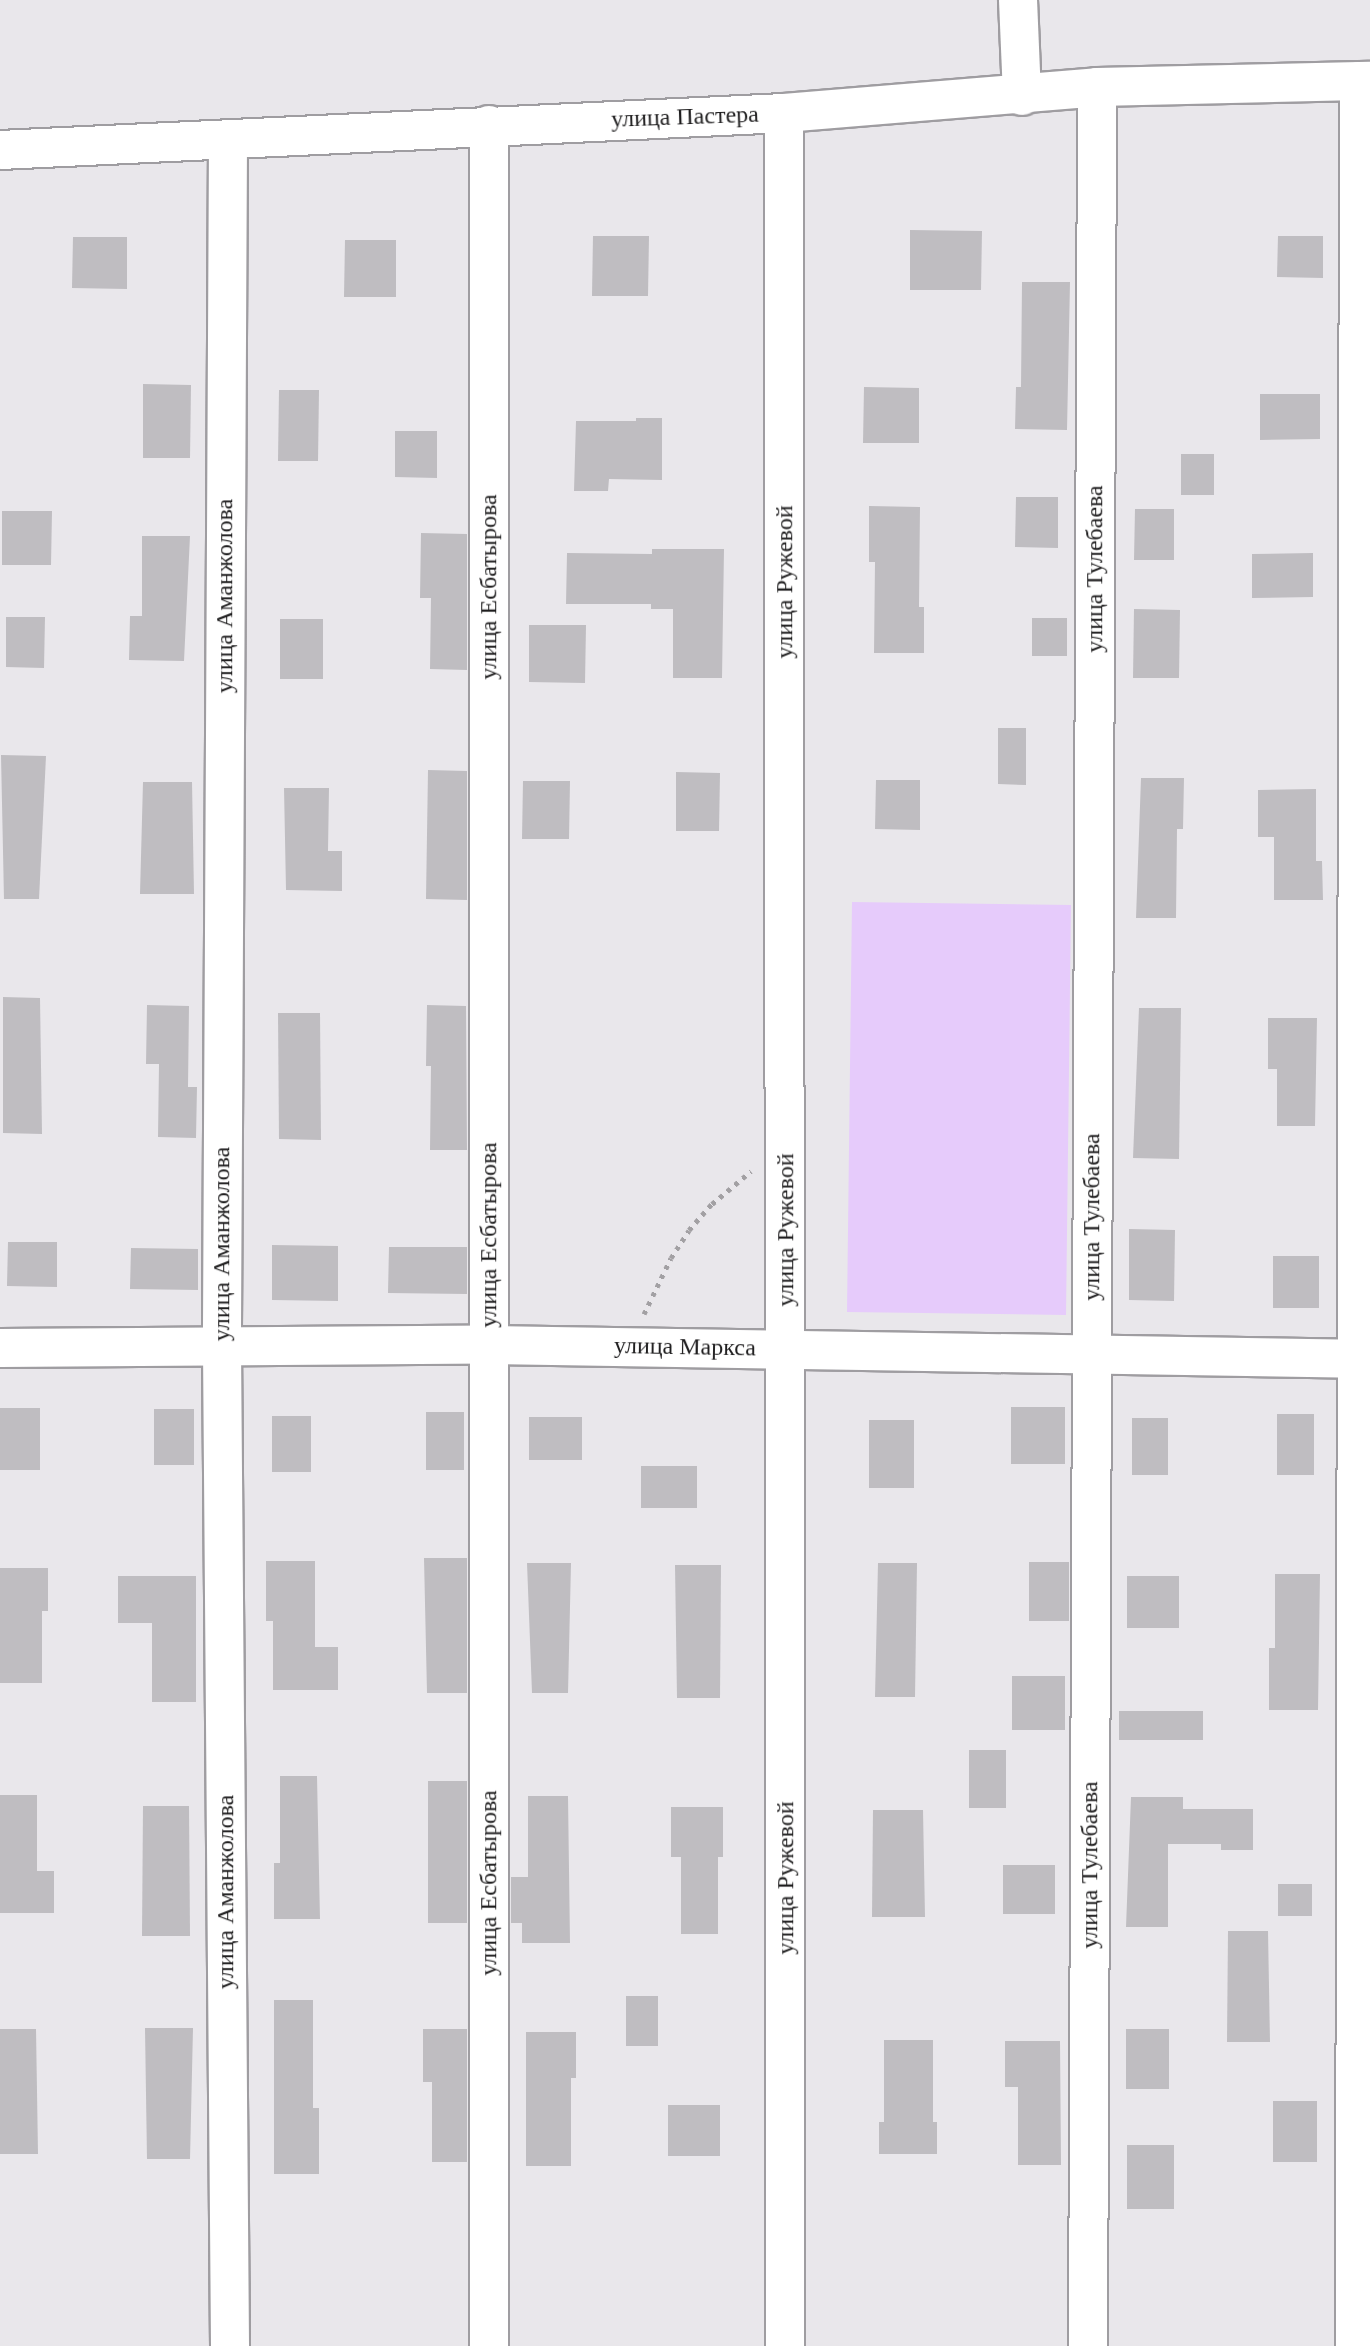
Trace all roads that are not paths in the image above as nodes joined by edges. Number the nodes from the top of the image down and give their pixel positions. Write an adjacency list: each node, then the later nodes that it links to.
1 (1018, 0): 4 (street)
2 (1365, 81): 3 (street, улица Пастера); 14 (street)
3 (1097, 87): 4 (street, улица Пастера); 13 (street, улица Тулебаева)
4 (1022, 96): 5 (street, улица Пастера)
5 (784, 113): 6 (street, улица Пастера); 12 (street, улица Ружевой)
6 (489, 125): 7 (street, улица Пастера); 9 (street, улица Есбатырова)
7 (228, 142): 8 (street, улица Пастера); 11 (street, улица Аманжолова)
8 (0, 150)
9 (489, 1345): 11 (street, улица Маркса); 12 (street, улица Маркса); 16 (street, улица Есбатырова)
10 (0, 1348): 11 (street, улица Маркса)
11 (222, 1348): 15 (street, улица Аманжолова)
12 (786, 1348): 13 (street, улица Маркса); 17 (street, улица Ружевой)
13 (1092, 1354): 14 (street, улица Маркса); 18 (street, улица Тулебаева)
14 (1363, 1359): 19 (street)
15 (230, 2346)
16 (489, 2346)
17 (785, 2346)
18 (1088, 2346)
19 (1355, 2346)

